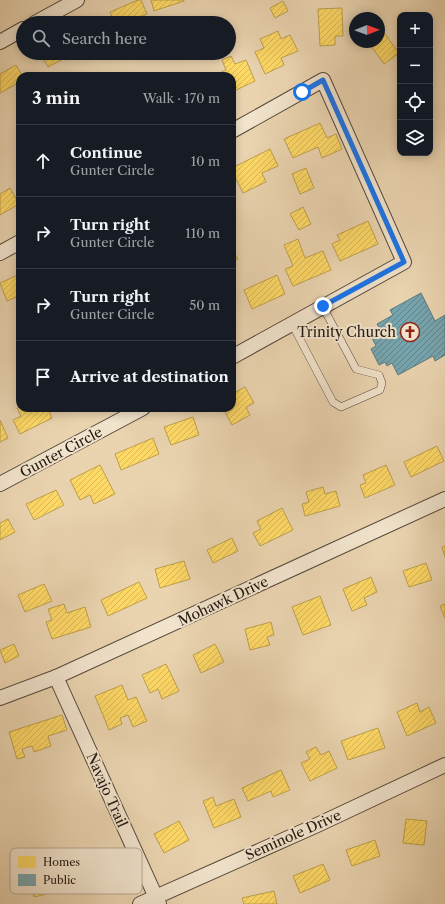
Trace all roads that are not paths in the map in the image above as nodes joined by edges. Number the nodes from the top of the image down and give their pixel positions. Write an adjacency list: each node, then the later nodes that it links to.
1 (77, 0): 2 (street)
2 (48, 16)
3 (16, 33): 4 (street)
4 (0, 42)
5 (236, 129): 8 (street)
6 (16, 244): 7 (street)
7 (0, 253)
8 (323, 306): 9 (street); 9 (lane)
9 (292, 324): 10 (street)
10 (236, 356)
11 (135, 412): 12 (street, Gunter Circle)
12 (0, 484)
13 (445, 499): 14 (street, Mohawk Drive)
14 (56, 677): 15 (street, Mohawk Drive); 17 (street, Navajo Trail)
15 (0, 698)
16 (445, 765): 19 (street, Seminole Drive)
17 (133, 848)
18 (142, 867): 19 (street, Navajo Trail)
19 (157, 900): 20 (street, Seminole Drive)
20 (140, 904)

